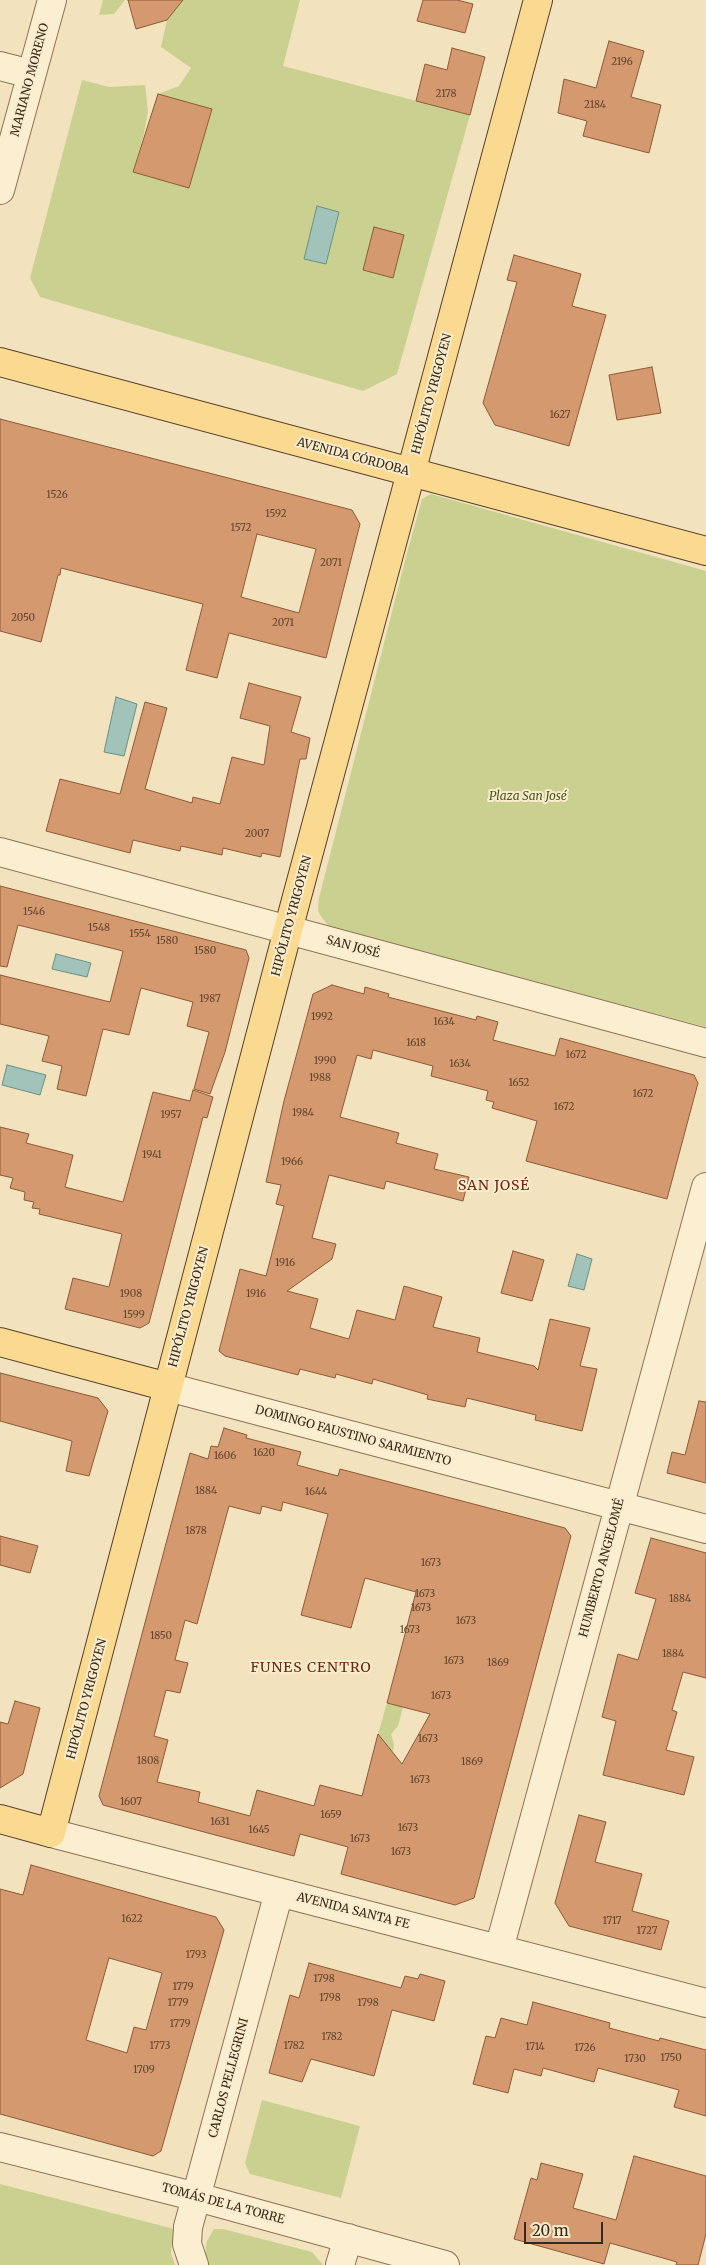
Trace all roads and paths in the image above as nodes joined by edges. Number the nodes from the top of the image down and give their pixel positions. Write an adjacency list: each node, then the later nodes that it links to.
1 (52, 0): 4 (street, MARIANO MORENO)
2 (538, 0): 7 (main road, HIPÓLITO YRIGOYEN)
3 (0, 66): 4 (street)
4 (31, 74): 5 (street, MARIANO MORENO)
5 (0, 190)
6 (0, 362): 7 (main road, AVENIDA CÓRDOBA)
7 (411, 472): 8 (main road, AVENIDA CÓRDOBA); 10 (main road, HIPÓLITO YRIGOYEN)
8 (706, 551)
9 (0, 852): 10 (street, SAN JOSÉ)
10 (288, 930): 11 (street, SAN JOSÉ); 14 (main road, HIPÓLITO YRIGOYEN)
11 (706, 1042)
12 (706, 1187): 15 (street, HUMBERTO ANGELOMÉ)
13 (0, 1342): 14 (main road, DOMINGO FAUSTINO SARMIENTO)
14 (168, 1387): 15 (street, DOMINGO FAUSTINO SARMIENTO); 18 (main road, HIPÓLITO YRIGOYEN)
15 (618, 1506): 16 (street, DOMINGO FAUSTINO SARMIENTO); 20 (street, HUMBERTO ANGELOMÉ)
16 (706, 1530)
17 (0, 1819): 18 (main road, AVENIDA SANTA FE)
18 (51, 1832): 19 (street, AVENIDA SANTA FE)
19 (279, 1892): 20 (street, AVENIDA SANTA FE); 23 (street, CARLOS PELLEGRINI)
20 (500, 1949): 21 (street, AVENIDA SANTA FE)
21 (706, 2003)
22 (0, 2146): 23 (street, TOMÁS DE LA TORRE)
23 (196, 2196): 24 (street, TOMÁS DE LA TORRE); 25 (street, CARLOS PELLEGRINI)
24 (348, 2238): 26 (street); 27 (street, TOMÁS DE LA TORRE)
25 (194, 2265)
26 (340, 2265)
27 (444, 2265)

